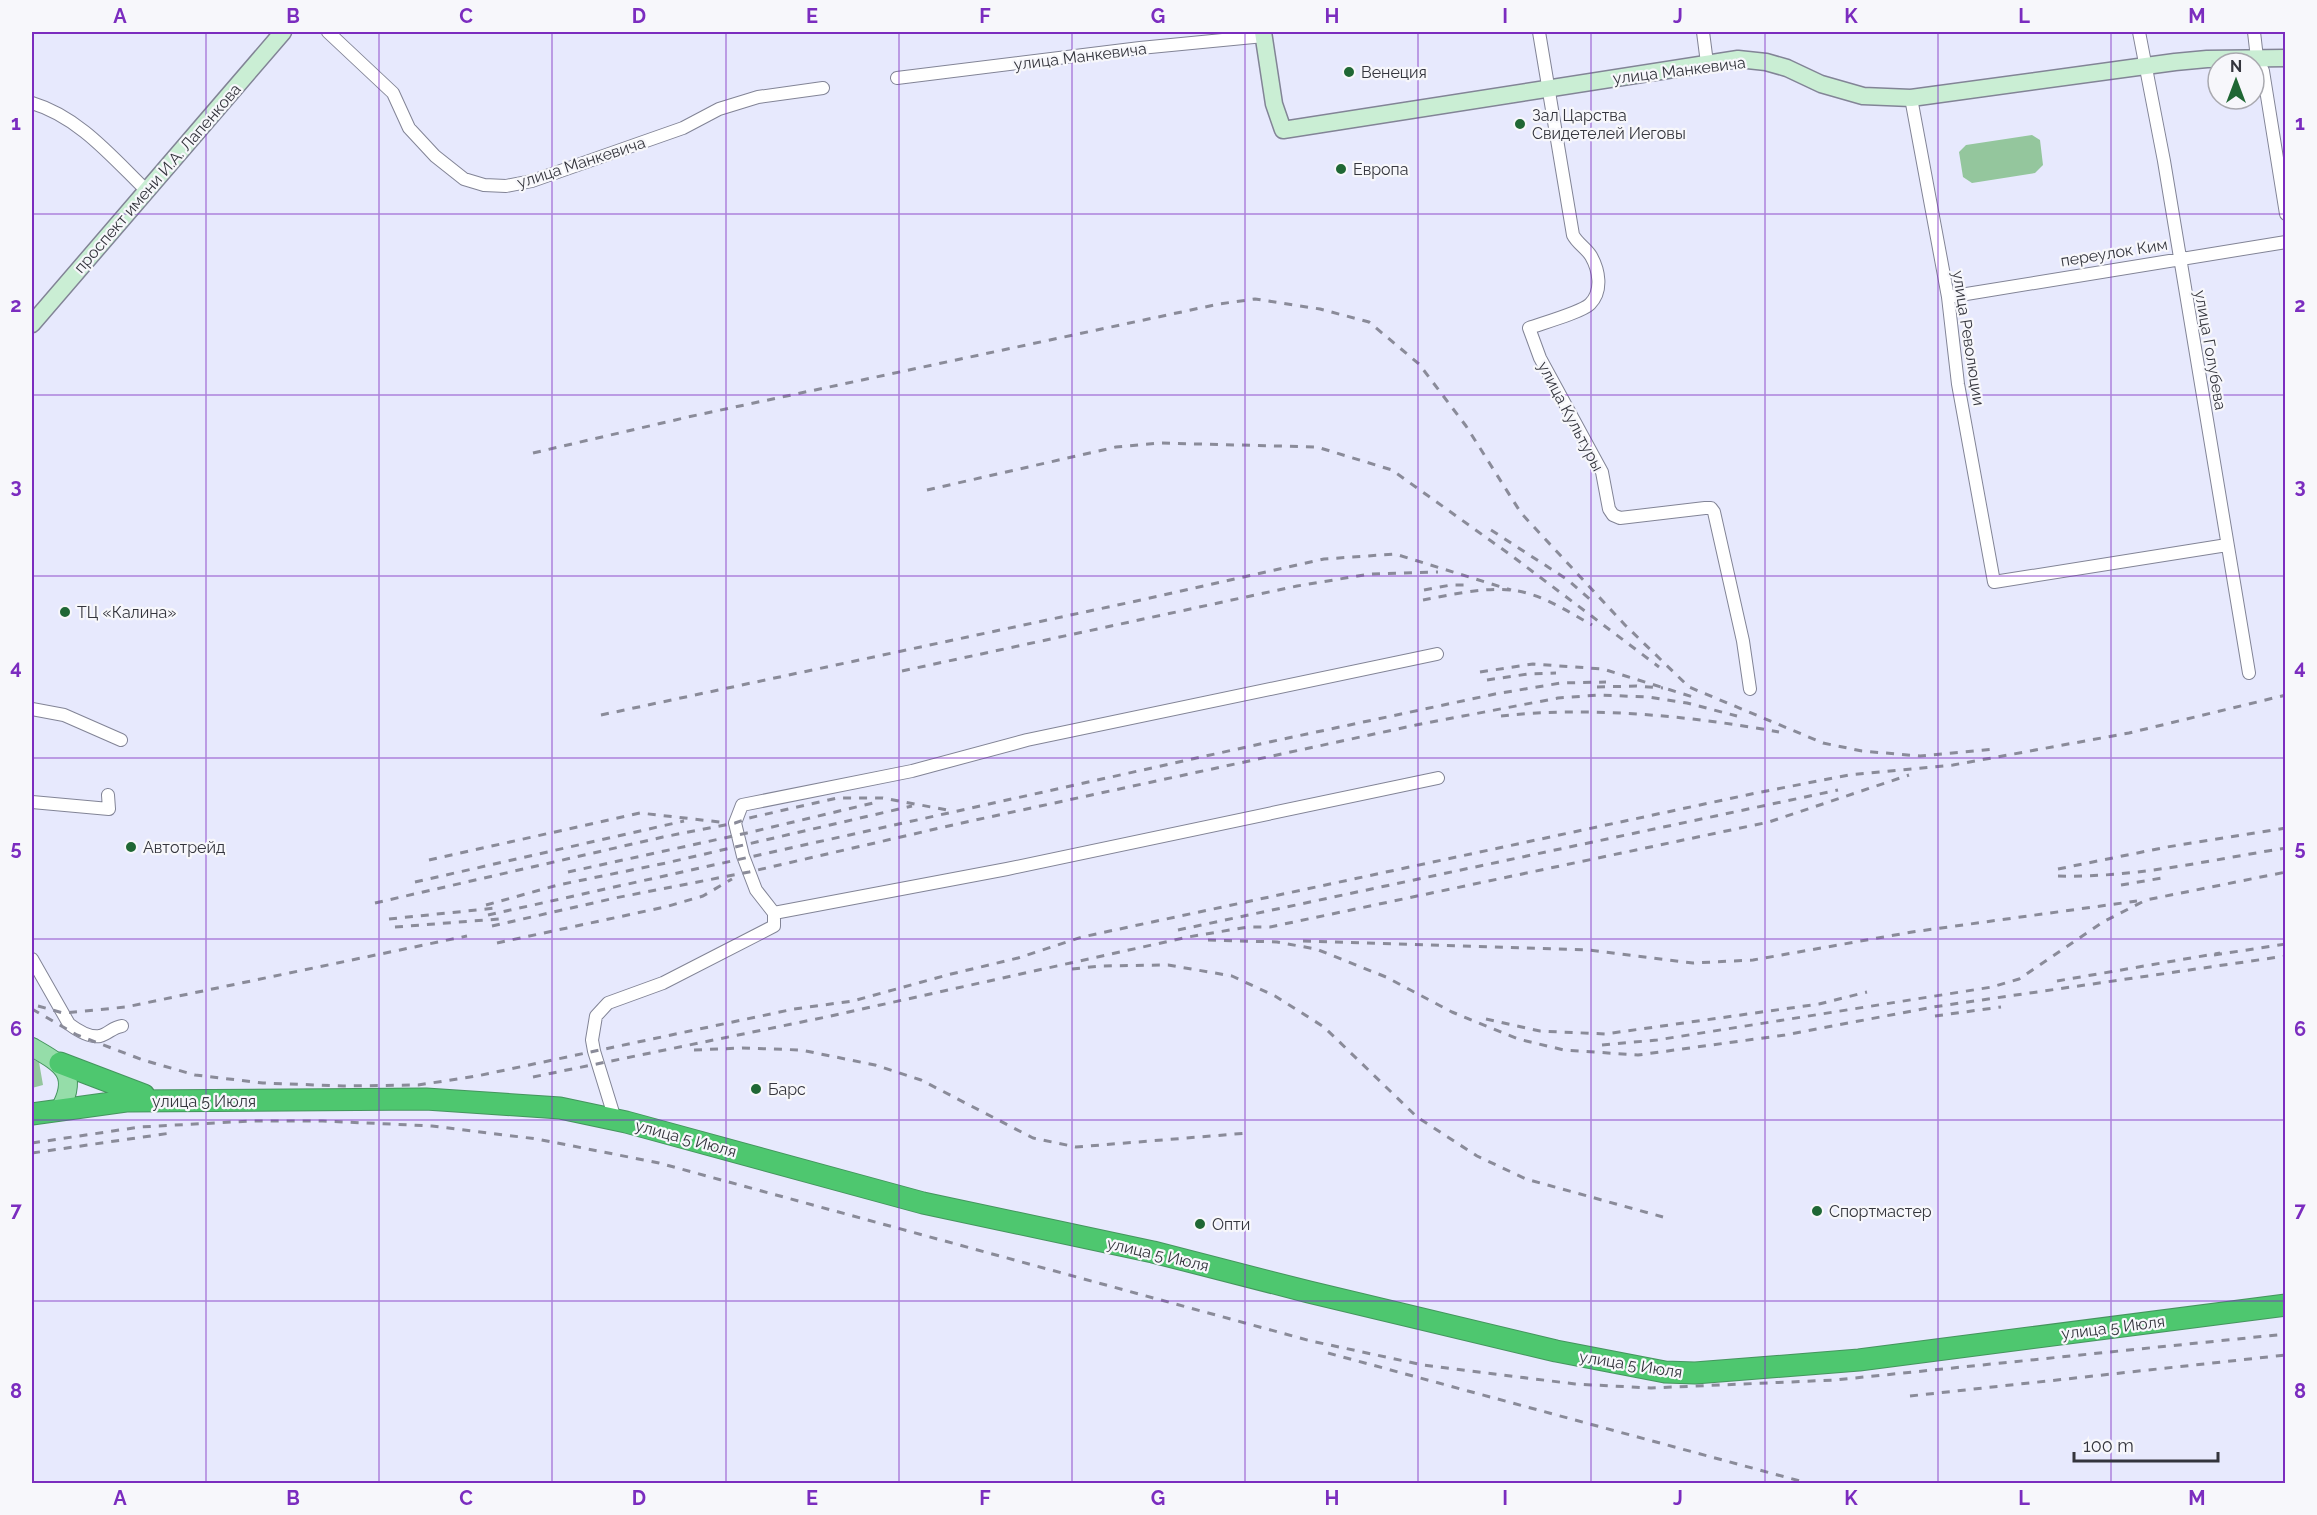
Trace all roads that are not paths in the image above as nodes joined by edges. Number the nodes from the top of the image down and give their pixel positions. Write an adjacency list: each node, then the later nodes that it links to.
1 (283, 32): 20 (street, проспект имени И.А. Лапенкова)
2 (328, 32): 15 (street, улица Манкевича)
3 (1539, 32): 16 (street)
4 (1703, 32): 12 (street)
5 (2139, 32): 13 (street, улица Голубева)
6 (2254, 32): 8 (street)
7 (1264, 34): 14 (street, улица Манкевича); 16 (street, улица Манкевича)
8 (2256, 51)
9 (2266, 58): 10 (street, улица Манкевича)
10 (2286, 58)
11 (2206, 59): 13 (street, улица Манкевича)
12 (1707, 63): 16 (street, улица Манкевича); 18 (street, улица Манкевича)
13 (2145, 67): 18 (street, улица Манкевича); 23 (street, улица Голубева)
14 (897, 78)
15 (822, 88)
16 (1548, 88): 29 (street, улица Культуры)
17 (2266, 90): 21 (street)
18 (1911, 98): 24 (street, улица Революции)
19 (32, 103): 20 (street)
20 (147, 190): 25 (street, проспект имени И.А. Лапенкова)
21 (2286, 214)
22 (2286, 242): 23 (street, переулок Ким)
23 (2179, 258): 24 (street, переулок Ким); 26 (street, улица Голубева)
24 (1948, 297): 26 (street, улица Революции)
25 (32, 324)
26 (2227, 545): 28 (street, улица Голубева)
27 (1437, 654): 35 (street)
28 (2249, 674)
29 (1750, 689)
30 (32, 710): 31 (street)
31 (121, 740)
32 (1438, 778): 35 (street)
33 (108, 795): 34 (street)
34 (32, 802)
35 (774, 913): 43 (street)
36 (32, 959): 37 (street)
37 (122, 1026)
38 (32, 1047): 39 (main road)
39 (60, 1063): 40 (highway); 41 (main road)
40 (165, 1101): 41 (highway, улица 5 Июля); 43 (highway, улица 5 Июля)
41 (60, 1109): 42 (highway, улица 5 Июля)
42 (32, 1114)
43 (615, 1119): 44 (highway, улица 5 Июля)
44 (2286, 1305)

